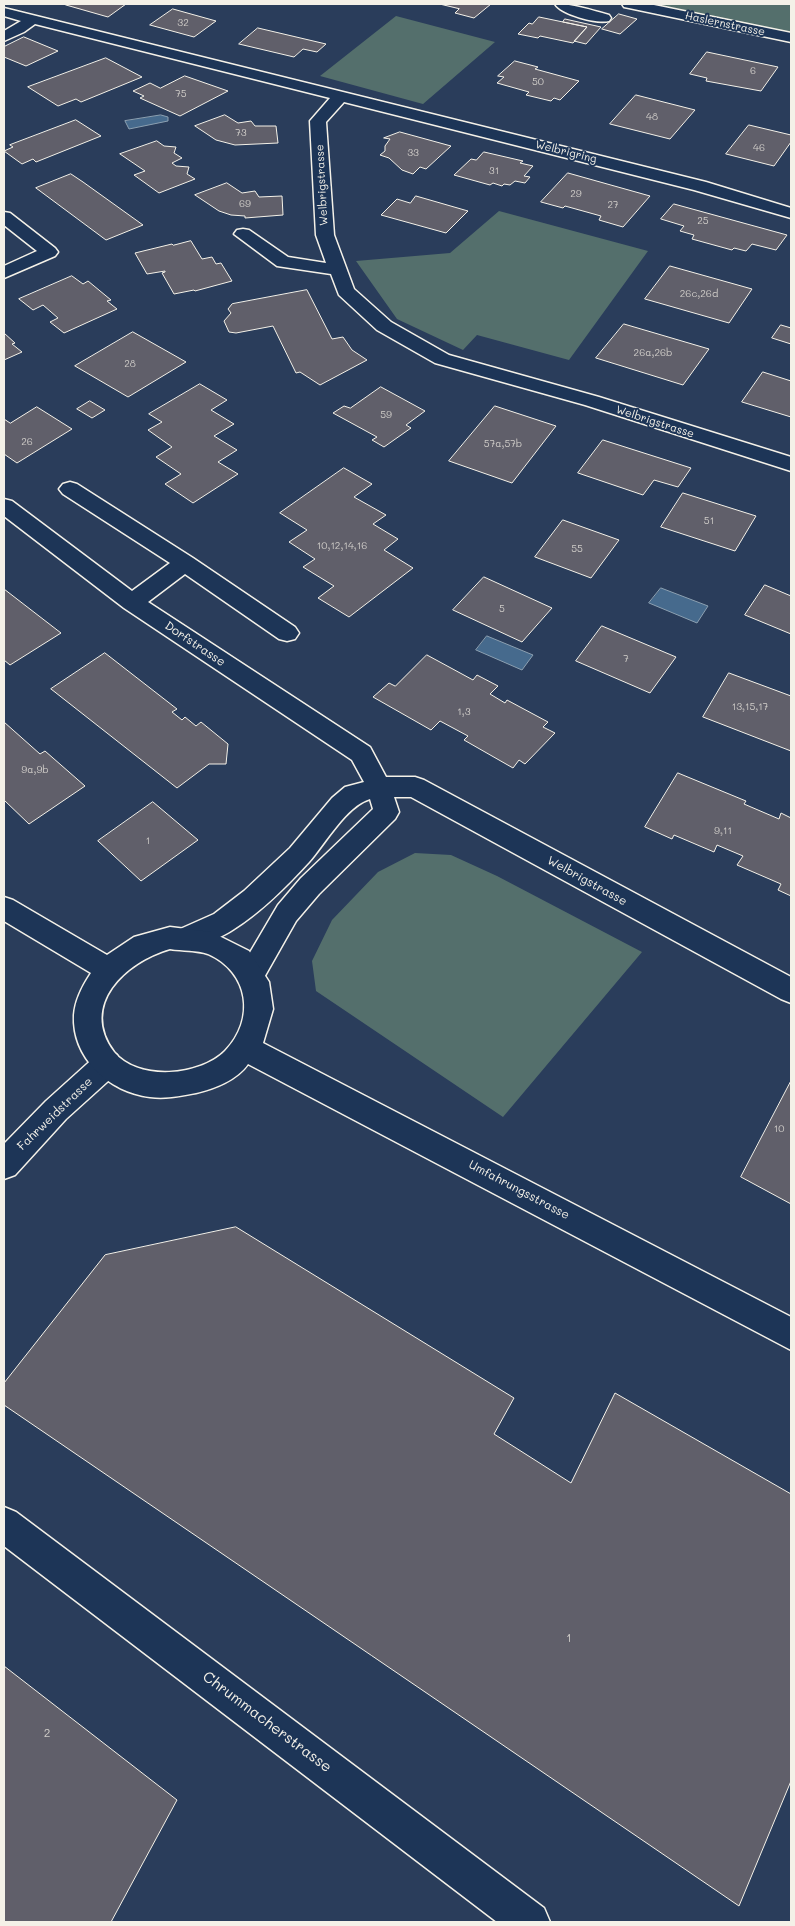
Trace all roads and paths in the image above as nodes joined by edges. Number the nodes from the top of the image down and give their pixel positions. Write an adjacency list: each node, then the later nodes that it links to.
1 (562, 4): 4 (street)
2 (629, 4): 7 (street, Haslernstrasse)
3 (4, 12): 5 (street)
4 (604, 18)
5 (32, 19): 6 (street); 8 (street)
6 (4, 37)
7 (791, 38)
8 (340, 96): 9 (street, Welbrigring); 12 (street, Welbrigstrasse)
9 (791, 214)
10 (4, 217): 13 (street)
11 (243, 234): 12 (street)
12 (338, 270): 14 (street, Welbrigstrasse)
13 (4, 273)
14 (791, 464)
15 (70, 489): 17 (street)
16 (4, 506): 18 (street, Dorfstrasse)
17 (184, 563): 18 (street); 19 (street)
18 (132, 602): 20 (street, Dorfstrasse)
19 (287, 633)
20 (379, 787): 22 (street); 24 (street, Dorfstrasse); 25 (street, Welbrigstrasse)
21 (4, 908): 23 (street)
22 (188, 938): 23 (street); 24 (street)
23 (108, 969): 27 (street)
24 (252, 973): 26 (street)
25 (791, 991)
26 (245, 1048): 27 (street); 29 (street, Umfahrungsstrasse)
27 (107, 1064): 28 (street, Fahrweidstrasse)
28 (4, 1165)
29 (791, 1334)
30 (4, 1524): 31 (street, Chrummacherstrasse)
31 (530, 1922)

